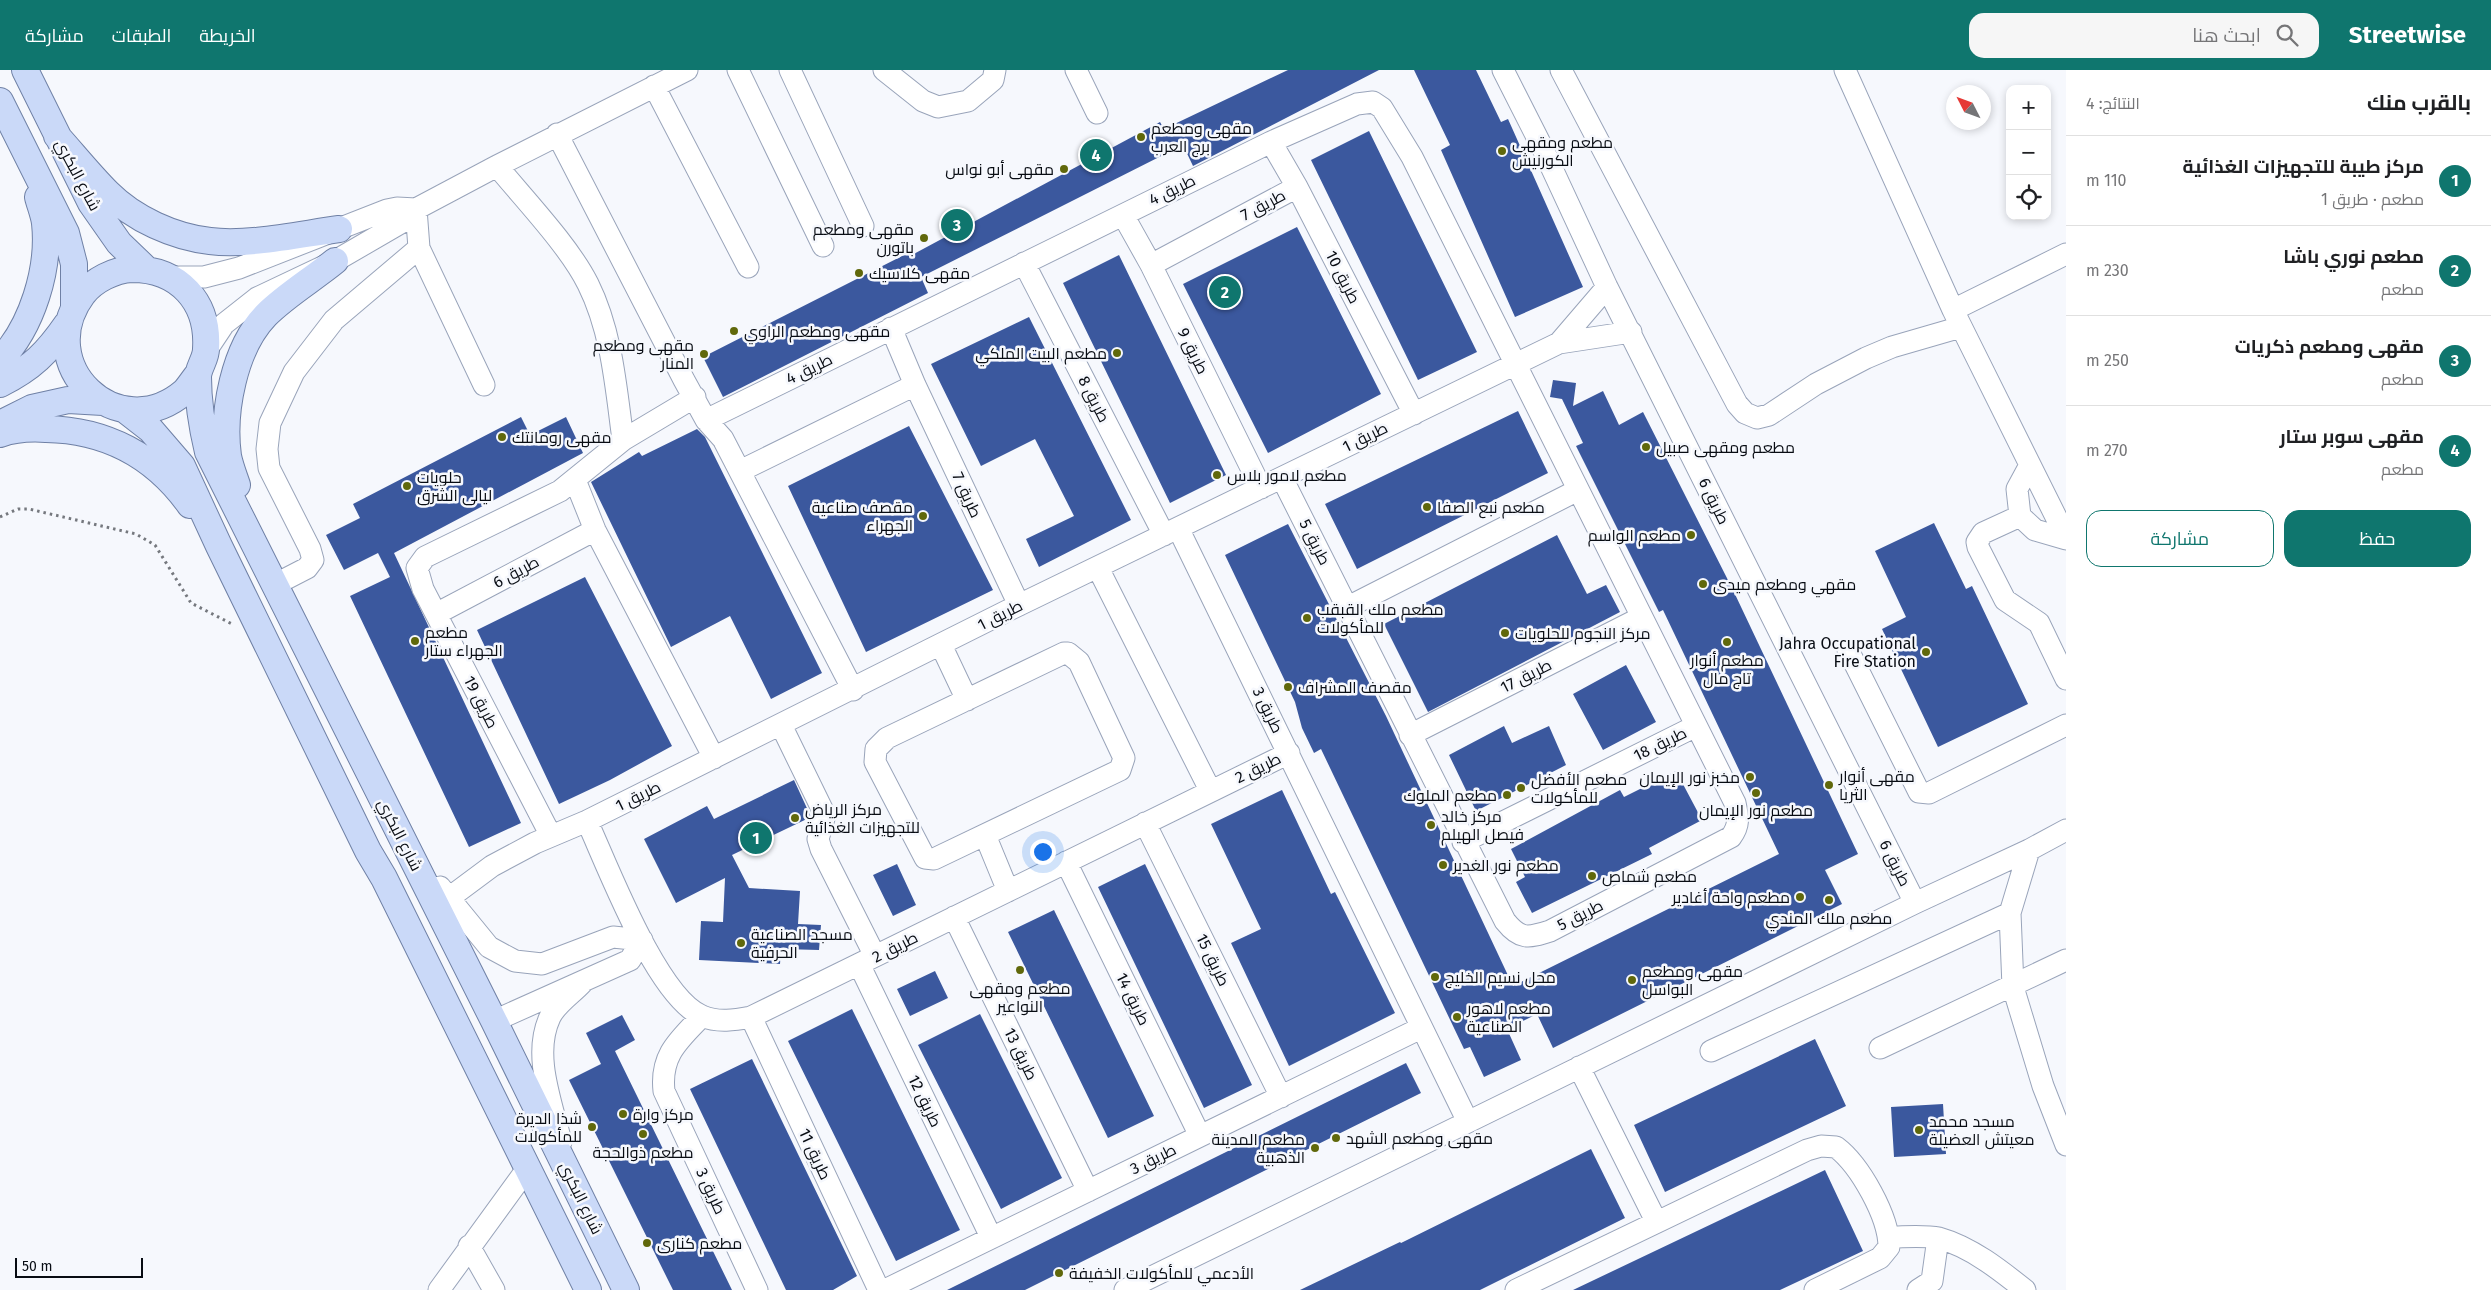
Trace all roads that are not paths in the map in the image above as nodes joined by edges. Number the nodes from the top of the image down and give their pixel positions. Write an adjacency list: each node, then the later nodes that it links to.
1 (25, 70): 15 (main road, شارع البكري)
2 (687, 70): 11 (street)
3 (738, 70): 24 (street)
4 (790, 70): 22 (street)
5 (884, 70): 6 (street)
6 (996, 70)
7 (1076, 70): 13 (street)
8 (1503, 70): 32 (street, طريق 6)
9 (1561, 70): 34 (street)
10 (1845, 70): 34 (street)
11 (654, 86): 14 (street); 30 (street)
12 (0, 101): 17 (main road)
13 (1097, 112)
14 (557, 134): 18 (street); 44 (street)
15 (57, 136): 23 (main road); 31 (main road, شارع البكري)
16 (1271, 142): 19 (street, طريق 10); 21 (street, طريق 4); 40 (street, طريق 4)
17 (26, 156): 33 (main road); 38 (main road)
18 (498, 166): 20 (street); 50 (street)
19 (1297, 187): 29 (street, طريق 7); 46 (street, طريق 10)
20 (416, 210): 23 (street); 25 (street); 27 (street)
21 (1123, 214): 28 (street, طريق 4); 29 (street, طريق 9)
22 (863, 226)
23 (339, 229): 31 (street)
24 (824, 246)
25 (419, 248): 42 (street); 64 (street)
26 (2066, 254): 34 (street)
27 (335, 261): 39 (street); 61 (main road)
28 (1024, 264): 35 (street, طريق 4); 59 (street, طريق 8)
29 (1150, 265): 55 (street, طريق 9)
30 (748, 267)
31 (158, 273): 33 (main road); 39 (main road)
32 (1608, 286): 36 (street, طريق 6); 37 (street, طريق 1)
33 (71, 315): 41 (main road); 45 (main road)
34 (1957, 318): 51 (street)
35 (891, 328): 43 (street, طريق 7); 47 (street, طريق 4)
36 (1630, 332): 37 (street, طريق 1); 93 (street, طريق 6)
37 (1559, 343): 40 (street, طريق 1)
38 (0, 360)
39 (202, 363): 45 (main road); 61 (main road, شارع البكري)
40 (1516, 364): 46 (street, طريق 1); 56 (street, طريق 5)
41 (0, 384)
42 (484, 385)
43 (916, 385): 52 (street); 65 (street, طريق 7)
44 (695, 397): 47 (street); 50 (street, طريق 19)
45 (114, 406): 48 (main road); 62 (main road, شارع البكري)
46 (1414, 414): 53 (street, طريق 1)
47 (706, 420): 52 (street)
48 (0, 424)
49 (0, 434): 62 (main road)
50 (623, 440): 54 (street, طريق 19)
51 (2030, 465): 57 (street); 60 (street)
52 (740, 471): 72 (street)
53 (1282, 478): 55 (street, طريق 1); 66 (street, طريق 5)
54 (575, 480): 58 (street); 67 (street, طريق 19)
55 (1261, 488): 59 (street, طريق 1)
56 (1578, 490): 66 (street); 68 (street, طريق 5)
57 (2020, 516): 60 (street); 71 (street)
58 (596, 530): 67 (street, طريق 6); 79 (street)
59 (1171, 532): 63 (street, طريق 1); 78 (street, طريق 3)
60 (2066, 538)
61 (252, 539): 64 (main road, شارع البكري)
62 (219, 546): 90 (main road, شارع البكري)
63 (1098, 568): 65 (street, طريق 1); 80 (street)
64 (274, 584): 84 (main road, شارع البكري)
65 (1019, 605): 69 (street, طريق 1)
66 (1348, 607): 77 (street, طريق 5)
67 (436, 614): 86 (street, طريق 19)
68 (1642, 617): 76 (street, طريق 5); 77 (street, طريق 17)
69 (941, 645): 72 (street, طريق 1); 73 (street)
70 (1848, 650): 75 (street)
71 (2066, 679)
72 (853, 690): 74 (street, طريق 1)
73 (966, 700): 85 (street); 85 (street)
74 (781, 725): 79 (street, طريق 1); 97 (street, طريق 12)
75 (2066, 725)
76 (1696, 726): 87 (street, طريق 18); 87 (street, طريق 5)
77 (1410, 735): 87 (street, طريق 5)
78 (1289, 752): 80 (street, طريق 2); 104 (street, طريق 3)
79 (714, 758): 81 (street, طريق 1)
80 (1210, 790): 82 (street, طريق 2)
81 (587, 821): 86 (street, طريق 1); 96 (street)
82 (1145, 823): 89 (street, طريق 2); 108 (street, طريق 15)
83 (2066, 830): 88 (street)
84 (399, 833): 92 (street); 103 (main road, شارع البكري)
85 (985, 835): 91 (street)
86 (551, 836): 92 (street, طريق 1)
87 (1463, 842)
88 (2029, 850): 93 (street); 94 (street)
89 (1066, 862): 91 (street, طريق 2); 110 (street, طريق 14)
90 (384, 878): 103 (main road); 112 (main road, شارع البكري)
91 (1008, 891): 95 (street, طريق 2)
92 (449, 898): 96 (street)
93 (1916, 903): 107 (street)
94 (2010, 913): 100 (street); 106 (street)
95 (954, 917): 97 (street, طريق 2); 114 (street, طريق 13)
96 (642, 940): 99 (street); 101 (street)
97 (867, 960): 102 (street, طريق 2); 116 (street, طريق 12)
98 (2066, 960): 100 (street)
99 (582, 983): 103 (street); 113 (street)
100 (2013, 987): 105 (street); 111 (street)
101 (702, 1016): 102 (street, طريق 2); 125 (street, طريق 3)
102 (751, 1017): 126 (street, طريق 11)
103 (494, 1021): 113 (main road, شارع البكري)
104 (1421, 1028): 108 (street, طريق 3); 109 (street, طريق 3)
105 (1880, 1048)
106 (1712, 1051)
107 (1579, 1068): 109 (street); 115 (street)
108 (1280, 1097): 110 (street, طريق 3)
109 (1468, 1122): 120 (street)
110 (1200, 1136): 114 (street, طريق 3)
111 (2066, 1145)
112 (527, 1169): 119 (street); 123 (main road, شارع البكري)
113 (568, 1169): 124 (main road, شارع البكري)
114 (1088, 1191): 116 (street, طريق 3)
115 (1656, 1221): 117 (street); 129 (street)
116 (991, 1237): 127 (street, طريق 3)
117 (1889, 1237): 118 (street); 130 (street)
118 (1938, 1238): 131 (street); 132 (street)
119 (469, 1246): 121 (street); 122 (street)
120 (1164, 1281): 128 (street)
121 (439, 1290)
122 (494, 1290)
123 (588, 1290)
124 (626, 1290)
125 (757, 1290)
126 (879, 1290)
127 (884, 1290)
128 (1124, 1290)
129 (1516, 1290)
130 (1815, 1290)
131 (1918, 1290)
132 (2025, 1290)

